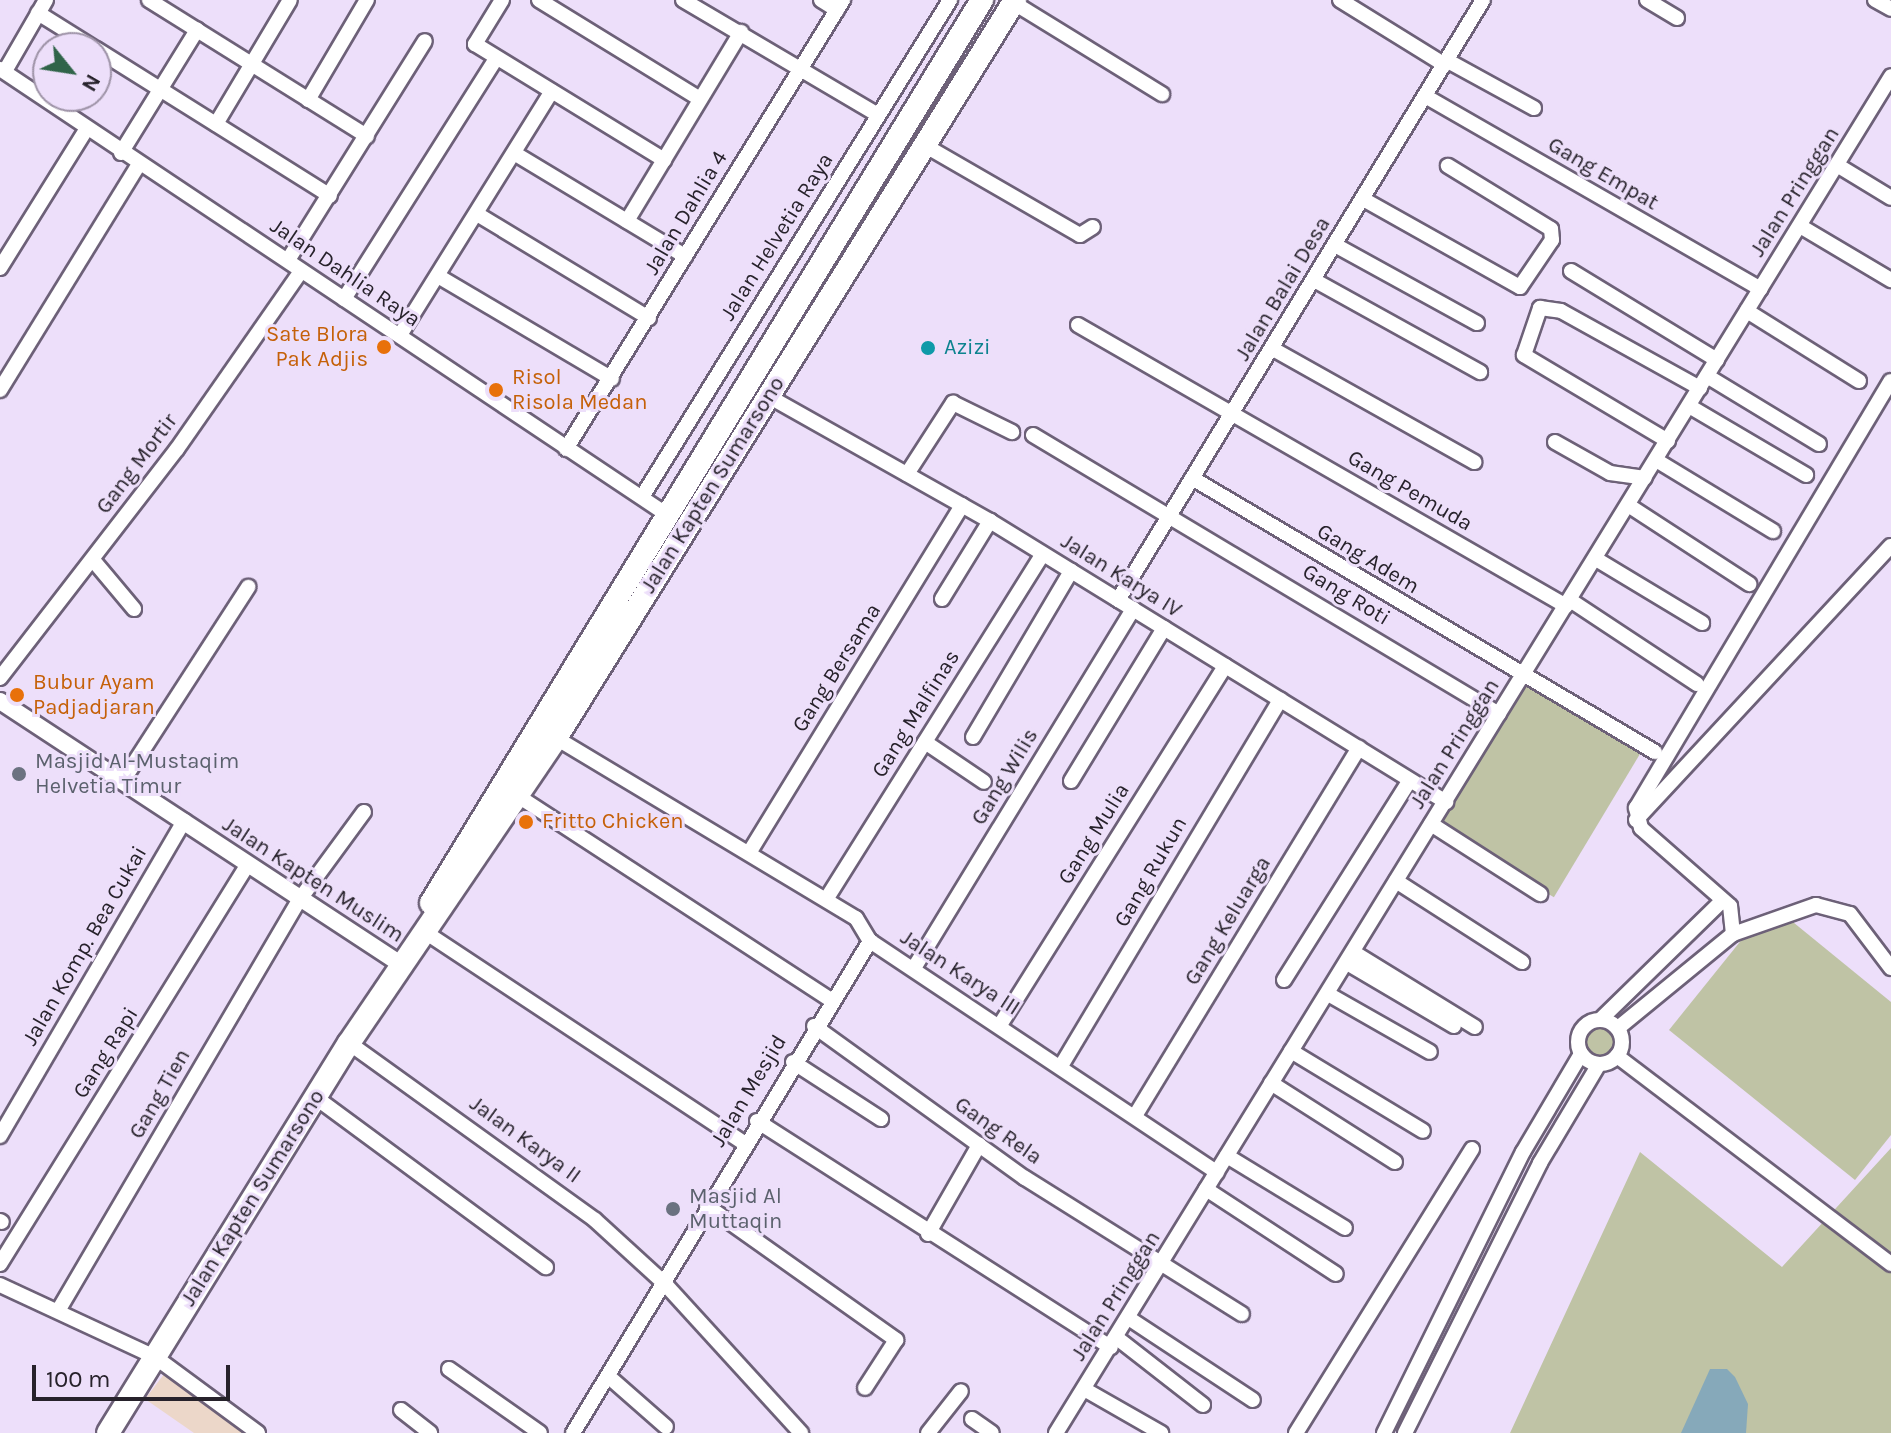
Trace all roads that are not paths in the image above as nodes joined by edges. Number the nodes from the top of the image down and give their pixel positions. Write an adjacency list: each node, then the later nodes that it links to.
1 (149, 0): 19 (street)
2 (367, 0): 35 (street)
3 (502, 0): 24 (street)
4 (539, 0): 34 (street)
5 (683, 0): 21 (street)
6 (821, 0): 15 (street)
7 (950, 0): 37 (street, Jalan Helvetia Raya)
8 (982, 0): 97 (highway, Jalan Kapten Sumarsono)
9 (1340, 0): 25 (street)
10 (1483, 0): 25 (street, Jalan Balai Desa)
11 (1647, 0): 18 (street)
12 (1875, 0): 17 (street)
13 (1014, 1): 32 (street); 41 (highway, Jalan Kapten Sumarsono)
14 (284, 2): 26 (street)
15 (840, 5): 27 (street, Jalan Dahlia 4)
16 (42, 7): 20 (street); 28 (street)
17 (1891, 9)
18 (1677, 18)
19 (197, 30): 26 (street); 30 (street)
20 (74, 32)
21 (741, 32): 27 (street); 34 (street)
22 (425, 41): 40 (street)
23 (112, 59): 30 (street)
24 (496, 59): 31 (street); 65 (street)
25 (1446, 63): 33 (street, Jalan Balai Desa); 36 (street)
26 (251, 64): 35 (street); 38 (street)
27 (801, 69): 37 (street); 56 (street, Jalan Dahlia 4)
28 (2, 70): 39 (street, Jalan Dahlia Raya)
29 (1891, 76): 46 (street, Jalan Pringgan)
30 (161, 89): 38 (street); 42 (street)
31 (552, 91): 43 (street); 44 (street)
32 (1162, 94)
33 (1425, 96): 50 (street, Jalan Balai Desa); 64 (street, Gang Empat)
34 (700, 99): 44 (street)
35 (308, 100): 40 (street)
36 (1534, 108)
37 (878, 115): 94 (street, Jalan Helvetia Raya)
38 (216, 124): 48 (street)
39 (86, 130): 42 (street, Jalan Dahlia Raya); 58 (street)
40 (367, 136): 48 (street)
41 (924, 145): 54 (street); 79 (highway, Jalan Kapten Sumarsono)
42 (121, 153): 45 (street, Jalan Dahlia Raya)
43 (514, 153): 51 (street); 52 (street)
44 (664, 160): 52 (street)
45 (139, 164): 57 (street, Jalan Dahlia Raya); 78 (street)
46 (1837, 165): 49 (street); 53 (street, Jalan Pringgan)
47 (1448, 166): 50 (street)
48 (330, 196): 57 (street)
49 (1891, 198)
50 (1363, 199): 55 (street, Jalan Balai Desa)
51 (477, 214): 61 (street); 67 (street)
52 (627, 221): 56 (street)
53 (1800, 226): 63 (street); 64 (street, Jalan Pringgan)
54 (1093, 227)
55 (1335, 245): 62 (street, Jalan Balai Desa); 68 (street)
56 (685, 256): 67 (street, Jalan Dahlia 4)
57 (288, 260): 59 (street, Jalan Dahlia Raya)
58 (0, 268)
59 (301, 271): 65 (street, Jalan Dahlia Raya); 104 (street, Gang Mortir)
60 (1571, 271): 72 (street)
61 (438, 276): 70 (street); 74 (street)
62 (1314, 280): 71 (street, Jalan Balai Desa); 73 (street)
63 (1891, 280)
64 (1760, 289): 66 (street, Jalan Pringgan)
65 (344, 299): 70 (street, Jalan Dahlia Raya)
66 (1747, 311): 72 (street, Jalan Pringgan); 75 (street)
67 (649, 318): 74 (street, Jalan Dahlia 4)
68 (1477, 323)
69 (1078, 325): 81 (street, Gang Pemuda)
70 (400, 335): 87 (street, Jalan Dahlia Raya)
71 (1273, 349): 81 (street, Jalan Balai Desa); 89 (street)
72 (1717, 360): 77 (street, Jalan Pringgan)
73 (1480, 372)
74 (612, 379): 87 (street, Jalan Dahlia 4)
75 (1859, 381)
76 (1891, 381): 134 (street)
77 (1704, 382): 80 (street, Jalan Pringgan); 84 (street); 86 (street)
78 (0, 390)
79 (768, 396): 90 (street, Jalan Karya IV); 123 (highway, Jalan Kapten Sumarsono)
80 (1689, 406): 84 (street, Jalan Pringgan); 91 (street)
81 (1232, 415): 92 (street, Jalan Balai Desa); 110 (street, Gang Pemuda)
82 (1012, 432): 90 (street)
83 (1033, 435): 98 (street, Gang Roti)
84 (1668, 441): 88 (street, Jalan Pringgan)
85 (1555, 442): 93 (street)
86 (1819, 444)
87 (566, 449): 94 (street, Jalan Dahlia Raya)
88 (1656, 460): 93 (street, Jalan Pringgan); 100 (street)
89 (1474, 462)
90 (907, 474): 95 (street, Jalan Karya IV)
91 (1806, 475)
92 (1192, 478): 98 (street, Jalan Balai Desa); 116 (street, Gang Adem)
93 (1645, 478): 96 (street, Jalan Pringgan)
94 (642, 497): 97 (street, Jalan Dahlia Raya)
95 (962, 505): 99 (street, Jalan Karya IV); 137 (street, Gang Bersama)
96 (1628, 505): 103 (street, Jalan Pringgan); 106 (street)
97 (666, 514): 149 (highway, Jalan Kapten Sumarsono)
98 (1169, 515): 109 (street, Jalan Balai Desa); 121 (street, Gang Roti)
99 (990, 521): 102 (street, Jalan Karya IV); 108 (street)
100 (1773, 531)
101 (1891, 546): 134 (street)
102 (1043, 554): 105 (street, Jalan Karya IV); 124 (street, Gang Malfinas)
103 (1596, 559): 110 (street, Jalan Pringgan); 113 (street)
104 (93, 560): 111 (street); 117 (street, Gang Mortir)
105 (1071, 571): 109 (street, Jalan Karya IV); 122 (street)
106 (1749, 584)
107 (248, 587): 127 (street)
108 (942, 599)
109 (1118, 600): 112 (street, Jalan Karya IV)
110 (1568, 603): 116 (street, Jalan Pringgan); 118 (street, Gang Pemuda)
111 (134, 609)
112 (1133, 609): 114 (street, Jalan Karya IV); 150 (street, Gang Wilis)
113 (1702, 623)
114 (1164, 628): 115 (street, Jalan Karya IV); 129 (street)
115 (1225, 666): 119 (street, Jalan Karya IV); 156 (street, Gang Mulia)
116 (1523, 676): 121 (street, Jalan Pringgan); 126 (street, Gang Adem)
117 (0, 678)
118 (1697, 684)
119 (1280, 700): 125 (street, Jalan Karya IV); 168 (street, Gang Rukun)
120 (0, 701): 127 (street, Jalan Kapten Muslim)
121 (1499, 714): 132 (street, Jalan Pringgan)
122 (973, 737)
123 (556, 738): 131 (highway, Jalan Kapten Sumarsono); 137 (street, Jalan Karya III)
124 (925, 742): 130 (street); 141 (street, Gang Malfinas)
125 (1359, 748): 128 (street, Jalan Karya IV); 171 (street, Gang Keluarga)
126 (1655, 752)
127 (124, 779): 135 (street, Jalan Kapten Muslim)
128 (1410, 780): 132 (street, Jalan Karya IV); 152 (street)
129 (1071, 781)
130 (984, 782)
131 (518, 796): 144 (highway, Jalan Kapten Sumarsono); 154 (street)
132 (1446, 802): 136 (street, Jalan Pringgan)
133 (364, 812): 142 (street, Gang Tien)
134 (1636, 820): 143 (street)
135 (184, 821): 138 (street, Jalan Kapten Muslim); 175 (street, Jalan Komp. Bea Cukai)
136 (1431, 824): 139 (street, Jalan Pringgan); 140 (street)
137 (749, 853): 141 (street, Jalan Karya III)
138 (248, 864): 142 (street, Jalan Kapten Muslim); 187 (street, Gang Rapi)
139 (1396, 881): 147 (street, Jalan Pringgan); 148 (street)
140 (1540, 894)
141 (827, 898): 146 (street, Jalan Karya III)
142 (300, 899): 149 (street, Jalan Kapten Muslim); 193 (street, Gang Tien)
143 (1722, 901): 145 (street); 155 (street)
144 (428, 934): 149 (highway, Jalan Kapten Sumarsono); 176 (street)
145 (1733, 934): 151 (street); 160 (street)
146 (870, 941): 150 (street, Jalan Karya III); 154 (street, Jalan Mesjid)
147 (1350, 958): 153 (street, Jalan Pringgan); 158 (street); 159 (street)
148 (1522, 962)
149 (401, 964): 161 (highway, Jalan Kapten Sumarsono)
150 (914, 968): 156 (street, Jalan Karya III)
151 (1891, 968)
152 (1284, 980)
153 (1328, 994): 162 (street, Jalan Pringgan); 163 (street)
154 (829, 999): 157 (street, Jalan Mesjid)
155 (1601, 1019): 160 (street); 164 (street)
156 (1000, 1025): 168 (street, Jalan Karya III)
157 (814, 1026): 166 (street, Jalan Mesjid); 177 (street, Gang Rela)
158 (1454, 1026)
159 (1475, 1027)
160 (1618, 1028): 165 (street)
161 (349, 1043): 170 (highway, Jalan Kapten Sumarsono); 191 (street, Jalan Karya II)
162 (1291, 1051): 169 (street, Jalan Pringgan); 174 (street)
163 (1430, 1052)
164 (1581, 1054): 167 (street); 196 (street)
165 (1617, 1056): 167 (street); 188 (street)
166 (793, 1062): 172 (street); 173 (street, Jalan Mesjid)
167 (1599, 1064): 197 (street)
168 (1061, 1066): 171 (street, Jalan Karya III)
169 (1271, 1083): 179 (street, Jalan Pringgan); 180 (street)
170 (315, 1097): 189 (street); 199 (highway, Jalan Kapten Sumarsono)
171 (1135, 1116): 181 (street, Jalan Karya III)
172 (881, 1119)
173 (757, 1121): 176 (street, Jalan Mesjid); 185 (street)
174 (1423, 1131)
175 (0, 1136)
176 (744, 1143): 183 (street, Jalan Mesjid)
177 (979, 1145): 185 (street); 186 (street, Gang Rela)
178 (1472, 1149): 220 (street)
179 (1227, 1156): 181 (street, Jalan Pringgan); 184 (street)
180 (1395, 1162)
181 (1217, 1172): 182 (street, Jalan Pringgan)
182 (1206, 1189): 186 (street, Jalan Pringgan); 190 (street)
183 (707, 1206): 191 (street, Jalan Mesjid); 202 (street)
184 (1345, 1228)
185 (928, 1234): 198 (street)
186 (1163, 1263): 194 (street, Gang Rela); 195 (street, Jalan Pringgan)
187 (0, 1264)
188 (1891, 1264)
189 (546, 1267)
190 (1336, 1274)
191 (665, 1284): 201 (street, Jalan Mesjid); 215 (street, Jalan Karya II)
192 (0, 1285): 193 (street)
193 (58, 1311): 199 (street)
194 (1242, 1314)
195 (1130, 1319): 198 (street, Jalan Pringgan); 205 (street)
196 (1438, 1325): 197 (street); 221 (street)
197 (1455, 1333): 222 (street)
198 (1114, 1343): 203 (street, Jalan Pringgan); 206 (street)
199 (155, 1357): 210 (highway, Jalan Kapten Sumarsono); 211 (street)
200 (449, 1369): 213 (street)
201 (608, 1376): 209 (street); 214 (street, Jalan Mesjid)
202 (865, 1388)
203 (1084, 1389): 218 (street, Jalan Pringgan); 219 (street)
204 (961, 1391): 216 (street)
205 (1253, 1400)
206 (1203, 1405)
207 (401, 1410): 212 (street)
208 (972, 1419): 217 (street)
209 (666, 1427)
210 (108, 1433)
211 (258, 1433)
212 (430, 1433)
213 (540, 1433)
214 (573, 1433)
215 (801, 1433)
216 (928, 1433)
217 (992, 1433)
218 (1056, 1433)
219 (1161, 1433)
220 (1296, 1433)
221 (1384, 1433)
222 (1405, 1433)

